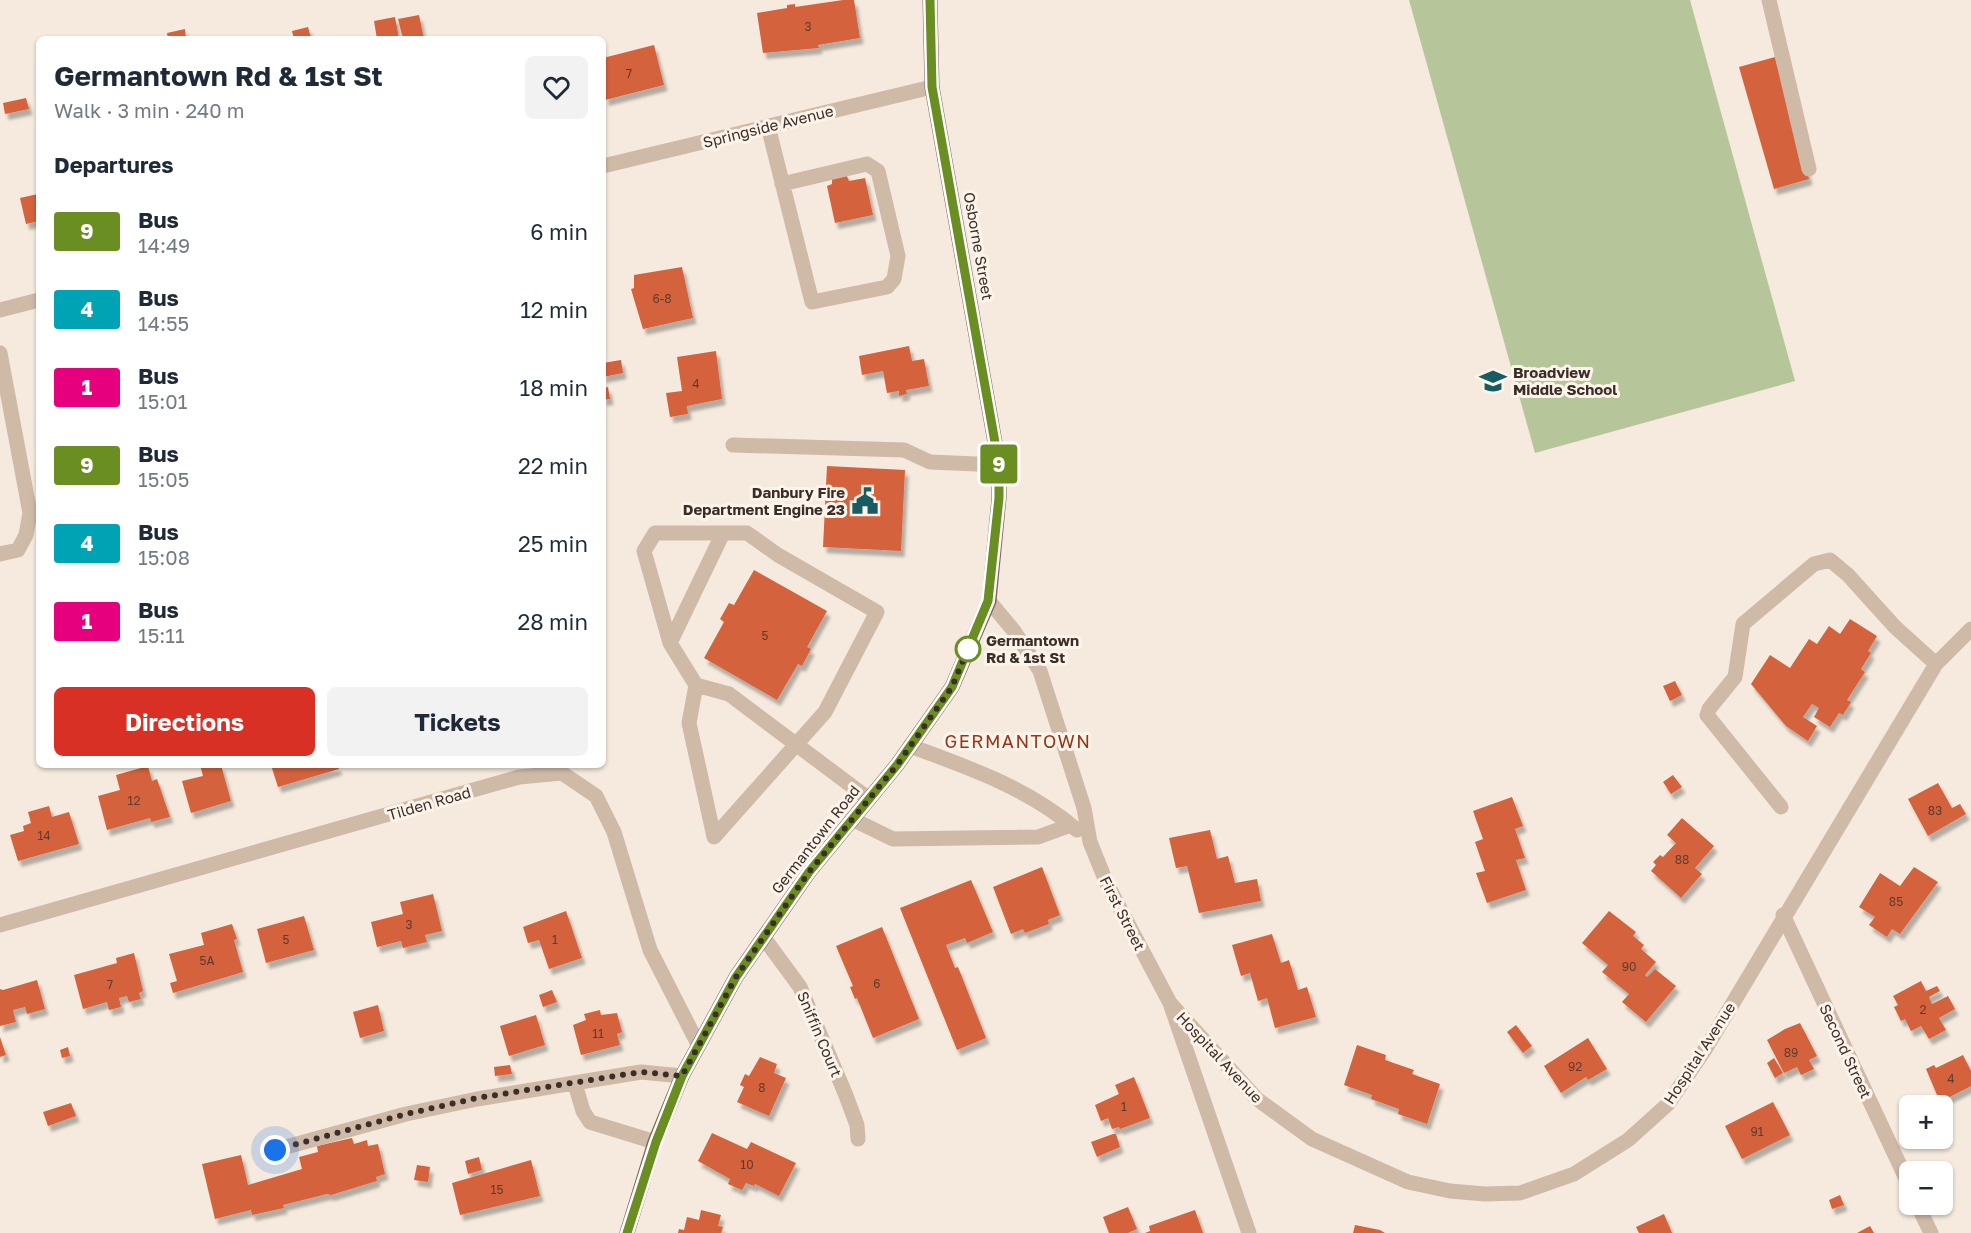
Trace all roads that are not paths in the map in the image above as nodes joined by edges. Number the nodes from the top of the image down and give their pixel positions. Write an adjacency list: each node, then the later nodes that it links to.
1 (930, 0): 3 (main road, Osborne Street)
2 (1769, 0): 6 (street)
3 (932, 87): 4 (street, Springside Avenue); 12 (main road, Osborne Street)
4 (768, 126): 5 (street, Springside Avenue); 7 (street)
5 (606, 165)
6 (1809, 169)
7 (782, 184): 7 (street)
8 (36, 301): 9 (street)
9 (0, 310)
10 (0, 353): 15 (street)
11 (733, 445): 12 (street)
12 (999, 465): 13 (main road, Osborne Street)
13 (999, 498): 16 (main road, Germantown Road)
14 (723, 533): 18 (street); 18 (street); 21 (street)
15 (0, 554)
16 (988, 601): 22 (main road, Germantown Road); 27 (street, First Street)
17 (1971, 628): 19 (street, Hospital Avenue)
18 (670, 643): 20 (street)
19 (1936, 664): 24 (street); 28 (street, Hospital Avenue)
20 (696, 685): 21 (street); 21 (street)
21 (798, 745): 23 (street)
22 (910, 746): 23 (main road, Germantown Road); 26 (street)
23 (869, 799): 25 (main road, Germantown Road)
24 (1781, 807)
25 (852, 819): 26 (street); 30 (main road, Germantown Road)
26 (1071, 825): 27 (street)
27 (1090, 842): 31 (street, First Street)
28 (1783, 915): 31 (street, Hospital Avenue); 38 (street, Second Street)
29 (0, 925): 32 (street, Tilden Road)
30 (764, 938): 32 (main road, Germantown Road); 35 (street, Sniffin Court)
31 (1170, 1002): 41 (street, First Street)
32 (698, 1044): 33 (main road, Germantown Road)
33 (682, 1076): 34 (street); 36 (main road, Germantown Road)
34 (575, 1084): 36 (street); 37 (street)
35 (858, 1139)
36 (656, 1142): 40 (main road, Germantown Road)
37 (275, 1150)
38 (1899, 1163)
39 (1922, 1215): 42 (street)
40 (627, 1233)
41 (1249, 1233)
42 (1931, 1233)

